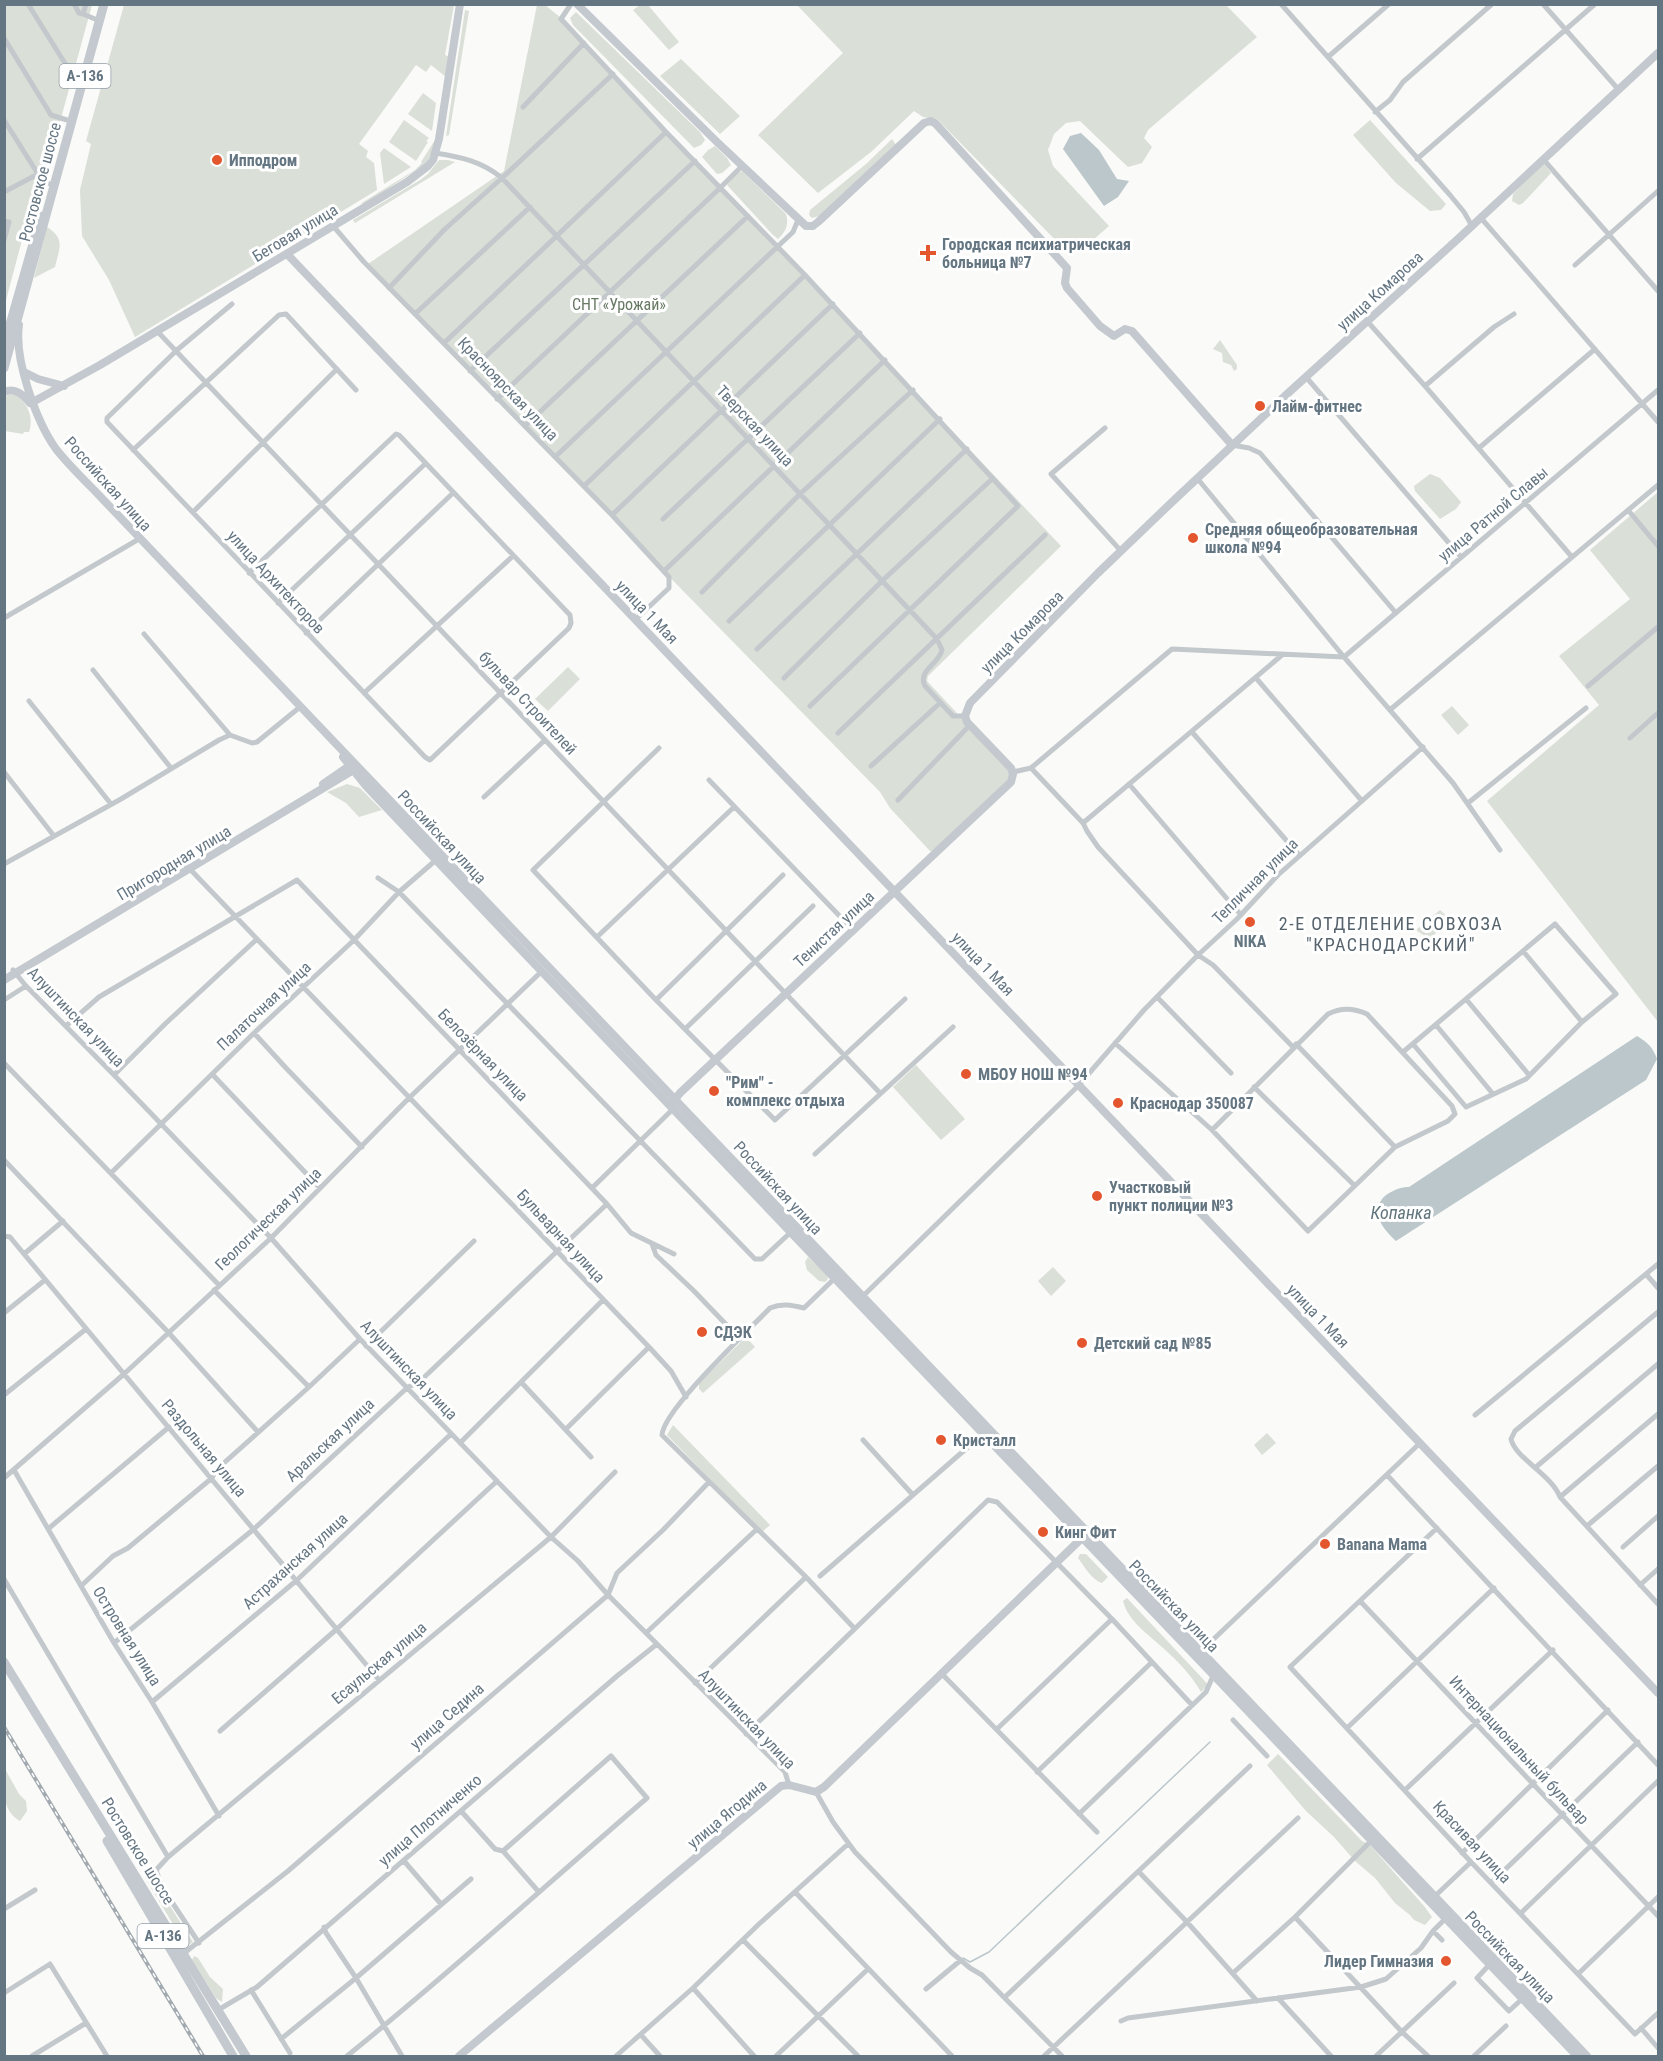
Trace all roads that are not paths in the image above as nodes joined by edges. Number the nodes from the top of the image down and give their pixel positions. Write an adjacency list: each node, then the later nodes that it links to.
1 (28, 4): 21 (street)
2 (74, 4): 14 (street)
3 (86, 4): 14 (street)
4 (99, 4): 15 (highway, Ростовское шоссе / А-136)
5 (105, 4): 58 (highway, Ростовское шоссе / А-136)
6 (460, 4): 29 (street, Беговая улица)
7 (571, 4): 18 (street)
8 (1389, 4): 20 (street)
9 (1492, 4): 25 (street)
10 (1543, 4): 16 (street)
11 (1595, 4): 16 (street)
12 (1284, 5): 20 (street)
13 (580, 6): 33 (street)
14 (83, 14): 15 (street)
15 (95, 19): 21 (highway, Ростовское шоссе / А-136)
16 (1566, 30): 23 (street); 30 (street)
17 (4, 38): 27 (street)
18 (584, 43): 22 (street); 24 (street)
19 (1659, 52): 23 (street, улица Комарова)
20 (1328, 57): 25 (street)
21 (82, 70): 27 (highway, Ростовское шоссе / А-136)
22 (613, 74): 28 (street); 35 (street)
23 (1618, 89): 31 (street, улица Комарова)
24 (524, 107)
25 (1375, 112): 30 (street)
26 (4, 120): 34 (street)
27 (68, 120): 36 (highway, Ростовское шоссе / А-136)
28 (666, 132): 32 (street); 48 (street)
29 (435, 153): 35 (street, Тверская улица); 46 (street, Беговая улица)
30 (1417, 159): 45 (street)
31 (1543, 159): 42 (street, улица Комарова); 47 (street)
32 (695, 161): 37 (street); 52 (street)
33 (742, 165): 37 (street); 43 (street)
34 (38, 174): 36 (street); 39 (street)
35 (500, 177): 40 (street, Тверская улица); 55 (street)
36 (50, 184): 67 (highway, Ростовское шоссе / А-136)
37 (720, 188): 41 (street); 57 (street)
38 (1659, 191): 47 (street)
39 (4, 192)
40 (530, 207): 48 (street, Тверская улица); 61 (street)
41 (748, 216): 50 (street); 64 (street)
42 (1481, 218): 45 (street, улица Комарова); 69 (street)
43 (798, 220): 50 (street); 96 (street)
44 (7, 222): 49 (street)
45 (1472, 226): 63 (street, улица Комарова)
46 (334, 227): 51 (street, Беговая улица); 55 (street, Красноярская улица)
47 (1609, 234): 53 (street); 56 (street)
48 (556, 236): 52 (street, Тверская улица); 68 (street)
49 (4, 240)
50 (778, 246): 54 (street); 71 (street)
51 (286, 254): 65 (street, Беговая улица); 134 (street, улица 1 Мая)
52 (584, 265): 57 (street, Тверская улица); 75 (street)
53 (1575, 265)
54 (806, 275): 60 (street); 78 (street)
55 (389, 288): 61 (street, Красноярская улица)
56 (1659, 291)
57 (610, 293): 64 (street, Тверская улица); 86 (street)
58 (22, 303): 67 (highway, Ростовское шоссе / А-136); 76 (street, Российская улица / А-136)
59 (232, 304): 70 (street)
60 (833, 304): 66 (street); 89 (street)
61 (416, 314): 68 (street, Красноярская улица)
62 (1514, 314): 81 (street)
63 (1367, 321): 77 (street, улица Комарова); 81 (street)
64 (637, 322): 71 (street, Тверская улица); 92 (street)
65 (157, 331): 70 (street, бульвар Строителей); 80 (street, Беговая улица)
66 (860, 333): 72 (street); 94 (street)
67 (8, 342): 73 (highway, Ростовское шоссе / А-136); 87 (street, Российская улица)
68 (444, 343): 75 (street, Красноярская улица)
69 (1595, 349): 88 (street); 97 (street)
70 (176, 352): 79 (street, бульвар Строителей); 99 (street, улица Архитекторов)
71 (667, 352): 78 (street, Тверская улица); 100 (street)
72 (885, 360): 83 (street); 102 (street)
73 (4, 368)
74 (337, 369): 79 (street); 82 (street); 95 (street)
75 (470, 371): 86 (street, Красноярская улица)
76 (24, 372): 80 (street); 87 (street, Российская улица / А-136)
77 (1306, 377): 96 (street, улица Комарова); 123 (street)
78 (694, 381): 89 (street, Тверская улица); 106 (street)
79 (204, 382): 95 (street, бульвар Строителей); 99 (street)
80 (64, 386): 87 (street, Беговая улица)
81 (1425, 386): 97 (street)
82 (356, 390)
83 (913, 390): 90 (street); 108 (street)
84 (1659, 390): 88 (street, улица Ратной Славы)
85 (4, 392): 87 (street)
86 (498, 399): 92 (street, Красноярская улица)
87 (32, 403): 118 (street, Российская улица)
88 (1642, 404): 91 (street); 109 (street, улица Ратной Славы)
89 (721, 409): 94 (street, Тверская улица); 113 (street)
90 (940, 419): 98 (street); 115 (street)
91 (1659, 422)
92 (525, 426): 100 (street, Красноярская улица)
93 (1105, 428): 120 (street)
94 (748, 437): 102 (street, Тверская улица); 114 (street)
95 (262, 443): 110 (street, бульвар Строителей); 112 (street)
96 (1232, 445): 104 (street, улица Комарова); 132 (street)
97 (1479, 448): 109 (street)
98 (967, 449): 103 (street); 121 (street)
99 (133, 450): 112 (street, улица Архитекторов)
100 (555, 457): 106 (street, Красноярская улица)
101 (425, 464): 107 (street); 110 (street); 116 (street)
102 (775, 466): 108 (street, Тверская улица); 126 (street)
103 (992, 478): 128 (street); 131 (street)
104 (1199, 481): 120 (street, улица Комарова); 143 (street)
105 (1659, 485): 111 (street)
106 (584, 486): 113 (street, Красноярская улица)
107 (453, 493): 122 (street); 125 (street)
108 (800, 494): 115 (street, Тверская улица); 129 (street)
109 (1526, 503): 123 (street, улица Ратной Славы); 124 (street)
110 (321, 504): 116 (street, бульвар Строителей); 127 (street)
111 (1628, 510): 119 (street); 124 (street)
112 (193, 512): 127 (street, улица Архитекторов)
113 (612, 515): 126 (street, Красноярская улица)
114 (663, 519)
115 (829, 524): 121 (street, Тверская улица); 135 (street)
116 (350, 534): 125 (street, бульвар Строителей); 130 (street)
117 (1045, 535): 140 (street)
118 (138, 540): 133 (street); 153 (street, Российская улица)
119 (1659, 546)
120 (1121, 551): 157 (street, улица Комарова)
121 (858, 553): 128 (street, Тверская улица); 141 (street)
122 (513, 556): 136 (street); 148 (street)
123 (1461, 557): 132 (street, улица Ратной Славы)
124 (1572, 557): 155 (street)
125 (378, 565): 136 (street, бульвар Строителей); 138 (street)
126 (664, 571): 134 (street)
127 (249, 573): 130 (street, улица Архитекторов)
128 (883, 580): 131 (street, Тверская улица); 145 (street)
129 (702, 592)
130 (278, 603): 138 (street, улица Архитекторов)
131 (910, 610): 140 (street, Тверская улица); 152 (street)
132 (1396, 613): 143 (street, улица Ратной Славы)
133 (4, 618)
134 (636, 619): 191 (street, улица 1 Мая)
135 (729, 621)
136 (436, 626): 148 (street, бульвар Строителей); 149 (street)
137 (1659, 627): 147 (street)
138 (306, 633): 149 (street, улица Архитекторов)
139 (144, 634): 161 (street)
140 (937, 639): 151 (street); 160 (street)
141 (757, 649)
142 (1282, 655): 143 (street); 146 (street); 169 (street)
143 (1344, 657): 155 (street)
144 (93, 670): 168 (street)
145 (784, 678)
146 (1256, 678): 159 (street); 177 (street)
147 (1588, 686)
148 (500, 692): 149 (street, улица Архитекторов); 163 (street, бульвар Строителей)
149 (364, 693)
150 (29, 701): 178 (street)
151 (940, 703): 157 (street); 166 (street)
152 (810, 706)
153 (298, 708): 161 (street); 167 (street, Российская улица)
154 (1586, 708): 179 (street)
155 (1391, 709): 164 (street)
156 (1659, 713): 162 (street)
157 (965, 714): 158 (street)
158 (970, 725): 171 (street); 175 (street)
159 (1192, 732): 173 (street); 184 (street)
160 (838, 733)
161 (230, 735): 168 (street)
162 (1630, 738)
163 (545, 740): 174 (street); 176 (street, бульвар Строителей)
164 (1423, 747): 177 (street, Тепличная улица); 179 (street)
165 (659, 748): 176 (street)
166 (871, 766)
167 (353, 767): 185 (street, Российская улица); 187 (street, Пригородная улица)
168 (171, 768): 178 (street)
169 (1031, 768): 171 (street); 181 (street)
170 (4, 772): 182 (street)
171 (1013, 772): 191 (street, Тенистая улица)
172 (709, 780): 180 (street)
173 (1129, 784): 181 (street); 195 (street)
174 (484, 798)
175 (898, 800)
176 (603, 801): 188 (street, бульвар Строителей); 198 (street)
177 (1362, 801): 184 (street, Тепличная улица)
178 (111, 804): 182 (street)
179 (1468, 804): 183 (street)
180 (734, 807): 188 (street); 197 (street)
181 (1083, 823): 202 (street)
182 (54, 837): 186 (street)
183 (1500, 850)
184 (1299, 855): 195 (street, Тепличная улица)
185 (438, 858): 192 (street, Палаточная улица); 204 (street, Российская улица); 240 (street, Российская улица)
186 (4, 864)
187 (188, 867): 194 (street, Бульварная улица); 205 (street, Пригородная улица)
188 (669, 869): 196 (street, бульвар Строителей); 198 (street)
189 (783, 875): 196 (street)
190 (378, 878): 192 (street)
191 (894, 891): 197 (street, Тенистая улица); 235 (street, улица 1 Мая)
192 (399, 892): 200 (street, Палаточная улица); 216 (street)
193 (813, 906): 203 (street)
194 (235, 915): 199 (street, Бульварная улица); 200 (street, Белозёрная улица); 219 (street)
195 (1241, 915): 202 (street, Тепличная улица)
196 (727, 930): 203 (street, бульвар Строителей); 215 (street)
197 (853, 930): 210 (street, Тенистая улица)
198 (597, 937): 215 (street)
199 (257, 939): 209 (street, Бульварная улица); 233 (street)
200 (354, 940): 209 (street, Палаточная улица); 226 (street, Белозёрная улица)
201 (1523, 951): 213 (street); 217 (street); 217 (street)
202 (1198, 955): 211 (street, Тепличная улица); 225 (street)
203 (754, 961): 210 (street, бульвар Строителей); 221 (street)
204 (542, 971): 216 (street, Геологическая улица); 240 (street, Российская улица)
205 (14, 972): 206 (street, Пригородная улица); 207 (street, Пригородная улица); 208 (street, Алуштинская улица)
206 (4, 975)
207 (4, 980)
208 (26, 986): 214 (street); 219 (street, Алуштинская улица)
209 (303, 988): 222 (street, Палаточная улица); 239 (street, Бульварная улица)
210 (785, 993): 228 (street, бульвар Строителей); 229 (street, Тенистая улица)
211 (1157, 997): 223 (street, Тепличная улица); 231 (street)
212 (905, 999): 228 (street)
213 (1466, 999): 218 (street); 234 (street)
214 (4, 1000)
215 (656, 1000): 221 (street)
216 (507, 1002): 226 (street, Геологическая улица); 243 (street)
217 (1582, 1022): 234 (street)
218 (1436, 1025): 224 (street); 238 (street)
219 (66, 1026): 233 (street, Алуштинская улица)
220 (953, 1027): 237 (street)
221 (685, 1029): 229 (street)
222 (254, 1033): 232 (street, Палаточная улица); 244 (street)
223 (1114, 1044): 235 (street, Тепличная улица); 242 (street)
224 (1413, 1044): 227 (street); 238 (street)
225 (1295, 1046): 227 (street); 236 (street); 245 (street)
226 (459, 1049): 239 (street, Геологическая улица); 253 (street, Белозёрная улица)
227 (1400, 1050): 245 (street)
228 (844, 1056): 229 (street); 237 (street, бульвар Строителей)
229 (716, 1060): 240 (street, Тенистая улица)
230 (4, 1063): 249 (street)
231 (1231, 1072)
232 (212, 1074): 241 (street, Палаточная улица); 252 (street)
233 (114, 1075): 241 (street, Алуштинская улица)
234 (1529, 1075): 238 (street)
235 (1079, 1084): 270 (street, Тепличная улица); 296 (street, улица 1 Мая)
236 (1254, 1087): 242 (street); 251 (street)
237 (880, 1093): 246 (street)
238 (1493, 1094)
239 (409, 1098): 244 (street, Геологическая улица); 261 (street, Бульварная улица)
240 (674, 1104): 243 (street); 256 (street, Российская улица); 270 (street, Российская улица)
241 (160, 1124): 249 (street, Палаточная улица); 258 (street, Алуштинская улица)
242 (1212, 1130): 251 (street)
243 (641, 1140): 253 (street); 256 (street)
244 (362, 1146): 252 (street, Геологическая улица)
245 (1395, 1147): 251 (street)
246 (815, 1154)
247 (4, 1160): 248 (street)
248 (11, 1167): 250 (street); 255 (street)
249 (111, 1173): 268 (street)
250 (4, 1174)
251 (1354, 1185)
252 (320, 1188): 258 (street, Геологическая улица)
253 (592, 1188): 254 (street, Белозёрная улица)
254 (607, 1204): 260 (street, Белозёрная улица); 261 (street, Аральская улица)
255 (63, 1221): 262 (street); 275 (street)
256 (791, 1232): 266 (street, Российская улица)
257 (5, 1236): 262 (street, Раздольная улица)
258 (271, 1238): 268 (street, Геологическая улица); 276 (street, Алуштинская улица)
259 (474, 1241): 278 (street)
260 (652, 1243): 263 (street, Белозёрная улица); 277 (street, Белозёрная улица)
261 (558, 1251): 271 (street, Бульварная улица); 284 (street, Аральская улица)
262 (24, 1254): 267 (street, Раздольная улица)
263 (674, 1254)
264 (1659, 1264): 265 (street)
265 (1646, 1274): 269 (street); 288 (street)
266 (835, 1278): 270 (street, Российская улица); 277 (street)
267 (45, 1280): 273 (street); 274 (street, Раздольная улица)
268 (217, 1288): 275 (street, Геологическая улица); 283 (street)
269 (1659, 1288)
270 (860, 1299): 293 (street, Российская улица); 316 (street, Российская улица)
271 (603, 1300): 279 (street, Бульварная улица); 282 (street)
272 (1659, 1312): 299 (street)
273 (4, 1313)
274 (86, 1329): 281 (street, Раздольная улица); 285 (street)
275 (168, 1332): 281 (street, Геологическая улица); 291 (street)
276 (360, 1339): 278 (street, Алуштинская улица); 283 (street)
277 (740, 1339): 286 (street)
278 (366, 1346): 284 (street, Алуштинская улица)
279 (649, 1347): 286 (street, Бульварная улица); 290 (street)
280 (1659, 1364): 299 (street)
281 (124, 1374): 289 (street, Раздольная улица); 300 (street, Геологическая улица)
282 (521, 1382): 290 (street); 295 (street)
283 (309, 1387): 291 (street)
284 (408, 1387): 292 (street, Алуштинская улица); 314 (street, Аральская улица)
285 (4, 1395)
286 (686, 1397): 306 (street)
287 (1659, 1414): 308 (street)
288 (1475, 1415)
289 (169, 1427): 304 (street, Раздольная улица); 313 (street)
290 (566, 1429): 297 (street)
291 (258, 1432): 304 (street)
292 (451, 1434): 295 (street, Алуштинская улица); 326 (street, Астраханская улица)
293 (983, 1434): 307 (street); 311 (street, Российская улица)
294 (863, 1440): 307 (street)
295 (460, 1443): 305 (street, Алуштинская улица)
296 (1420, 1443): 302 (street); 349 (street, улица 1 Мая)
297 (591, 1457)
298 (1659, 1466): 310 (street)
299 (1536, 1467): 308 (street)
300 (14, 1470): 303 (street, Геологическая улица); 313 (street, Островная улица)
301 (615, 1472): 317 (street, Есаульская улица)
302 (1387, 1474): 312 (street); 340 (street)
303 (4, 1478)
304 (212, 1478): 314 (street, Раздольная улица); 328 (street)
305 (497, 1481): 317 (street, Алуштинская улица); 334 (street)
306 (709, 1482): 315 (street); 330 (street, улица Седина)
307 (913, 1495): 323 (street)
308 (1560, 1497): 310 (street)
309 (1659, 1516): 319 (street)
310 (1587, 1526): 327 (street)
311 (1072, 1528): 316 (street, Российская улица); 318 (street)
312 (1437, 1528): 329 (street); 331 (street)
313 (48, 1529): 328 (street, Островная улица)
314 (254, 1529): 326 (street, Раздольная улица); 337 (street, Аральская улица)
315 (757, 1529): 324 (street); 336 (street)
316 (1084, 1536): 318 (street); 320 (street, Российская улица); 340 (street, Российская улица)
317 (550, 1537): 330 (street, Алуштинская улица); 347 (street, Есаульская улица)
318 (1072, 1547): 320 (street); 321 (street)
319 (1623, 1547)
320 (1091, 1548): 340 (street, Российская улица)
321 (1056, 1562): 333 (street); 335 (street); 345 (street)
322 (1659, 1569): 327 (street)
323 (820, 1576)
324 (806, 1577): 335 (street); 348 (street)
325 (4, 1579): 380 (street)
326 (297, 1580): 334 (street, Раздольная улица); 350 (street, Астраханская улица)
327 (1640, 1585): 332 (street)
328 (81, 1586): 337 (street, Островная улица)
329 (1494, 1588): 339 (street); 343 (street)
330 (608, 1595): 336 (street, Алуштинская улица); 403 (street, улица Седина)
331 (1360, 1601): 343 (street, Интернациональный бульвар); 355 (street, Красивая улица)
332 (1659, 1604)
333 (1112, 1619): 342 (street); 356 (street)
334 (338, 1628): 347 (street, Раздольная улица); 357 (street)
335 (854, 1628): 358 (street)
336 (646, 1633): 338 (street, Алуштинская улица)
337 (114, 1643): 350 (street, Островная улица)
338 (657, 1644): 348 (street, Алуштинская улица); 369 (street, улица Плотниченко)
339 (1553, 1650): 352 (street); 354 (street)
340 (1197, 1655): 346 (street, Российская улица); 389 (street, Российская улица)
341 (4, 1662): 404 (highway, Ростовское шоссе / А-136)
342 (1152, 1662): 351 (street); 363 (street)
343 (1418, 1662): 354 (street, Интернациональный бульвар); 355 (street)
344 (4, 1673): 437 (highway, Ростовское шоссе / А-136)
345 (942, 1674): 356 (street); 368 (street)
346 (1213, 1676): 351 (street); 375 (street, Российская улица)
347 (379, 1680): 372 (street, Есаульская улица)
348 (695, 1683): 358 (street, Алуштинская улица)
349 (1659, 1693)
350 (152, 1702): 372 (street, Островная улица)
351 (1192, 1705): 370 (street)
352 (1608, 1710): 359 (street); 365 (street)
353 (1233, 1720): 360 (street)
354 (1476, 1724): 365 (street, Интернациональный бульвар); 367 (street)
355 (1347, 1728): 367 (street, Красивая улица)
356 (997, 1729): 363 (street)
357 (220, 1731)
358 (746, 1734): 366 (street, Алуштинская улица)
359 (1638, 1742): 361 (street); 371 (street)
360 (1267, 1756)
361 (1659, 1765)
362 (1250, 1766): 383 (street)
363 (1037, 1772): 370 (street)
364 (1659, 1781): 377 (street)
365 (1533, 1784): 371 (street, Интернациональный бульвар); 379 (street)
366 (789, 1785): 368 (street, улица Ягодина); 441 (street, улица Ягодина)
367 (1405, 1790): 379 (street, Красивая улица)
368 (816, 1792): 376 (street)
369 (461, 1811): 378 (street); 381 (street, улица Плотниченко)
370 (1079, 1814): 374 (street)
371 (1562, 1815): 377 (street, Интернациональный бульвар); 385 (street)
372 (219, 1816): 380 (street, Есаульская улица)
373 (1298, 1818): 398 (street)
374 (1097, 1832)
375 (1371, 1842): 396 (street); 397 (street, Российская улица)
376 (848, 1844): 388 (street); 405 (street)
377 (1591, 1846): 392 (street, Интернациональный бульвар); 394 (street)
378 (502, 1851): 387 (street); 387 (street)
379 (1462, 1853): 382 (street, Красивая улица)
380 (168, 1857): 403 (street, Есаульская улица)
381 (404, 1861): 391 (street); 399 (street, улица Плотниченко)
382 (1471, 1862): 385 (street, Красивая улица); 389 (street)
383 (1139, 1872): 398 (street); 417 (street)
384 (471, 1879): 391 (street)
385 (1491, 1883): 394 (street, Красивая улица)
386 (35, 1890): 393 (street)
387 (538, 1891): 427 (street)
388 (796, 1893): 401 (street); 407 (street)
389 (1434, 1897): 455 (street, Российская улица)
390 (1659, 1897): 392 (street)
391 (441, 1904): 410 (street)
392 (1650, 1906): 395 (street, Интернациональный бульвар); 409 (street)
393 (4, 1909)
394 (1521, 1913): 409 (street, Красивая улица)
395 (1659, 1916)
396 (1295, 1917): 408 (street); 412 (street)
397 (1445, 1919): 400 (street); 406 (street, Российская улица)
398 (1188, 1922): 408 (street); 432 (street)
399 (324, 1927): 410 (street); 415 (street, улица Плотниченко)
400 (1433, 1931): 402 (street); 412 (street)
401 (743, 1940): 413 (street); 423 (street)
402 (1442, 1940)
403 (199, 1943): 404 (street, улица Седина)
404 (183, 1954): 421 (highway, Ростовское шоссе / А-136)
405 (961, 1960): 414 (street); 417 (street)
406 (1490, 1965): 419 (street, Российская улица); 419 (street)
407 (868, 1969): 423 (street); 447 (street)
408 (1233, 1973): 420 (street)
409 (1578, 1974): 428 (street, Красивая улица)
410 (356, 1978): 427 (street); 431 (street)
411 (1454, 1983): 429 (street)
412 (1361, 1987): 418 (street); 429 (street)
413 (693, 1988): 430 (street); 444 (street)
414 (926, 1989)
415 (251, 1990): 421 (street, улица Плотниченко); 431 (street)
416 (4, 1993): 425 (street)
417 (1005, 1997): 432 (street)
418 (1278, 1998): 420 (street); 450 (street)
419 (1522, 1999): 454 (street, Российская улица)
420 (1257, 2001): 424 (street)
421 (218, 2010): 438 (highway, Ростовское шоссе / А-136)
422 (1659, 2013): 428 (street)
423 (818, 2016): 445 (street); 446 (street)
424 (1121, 2021)
425 (86, 2023): 435 (street); 436 (street)
426 (1506, 2026): 453 (street)
427 (384, 2027): 439 (street); 440 (street)
428 (1641, 2028): 433 (street)
429 (1402, 2032): 451 (street); 452 (street)
430 (641, 2035): 442 (street); 443 (street)
431 (281, 2039): 434 (street)
432 (1054, 2047): 448 (street); 449 (street)
433 (1659, 2048)
434 (290, 2053)
435 (32, 2056)
436 (107, 2056)
437 (233, 2056)
438 (246, 2056)
439 (347, 2056)
440 (402, 2056)
441 (459, 2056)
442 (616, 2056)
443 (660, 2056)
444 (754, 2056)
445 (776, 2056)
446 (858, 2056)
447 (952, 2056)
448 (1044, 2056)
449 (1062, 2056)
450 (1331, 2056)
451 (1378, 2056)
452 (1428, 2056)
453 (1474, 2056)
454 (1577, 2056)
455 (1587, 2056)

